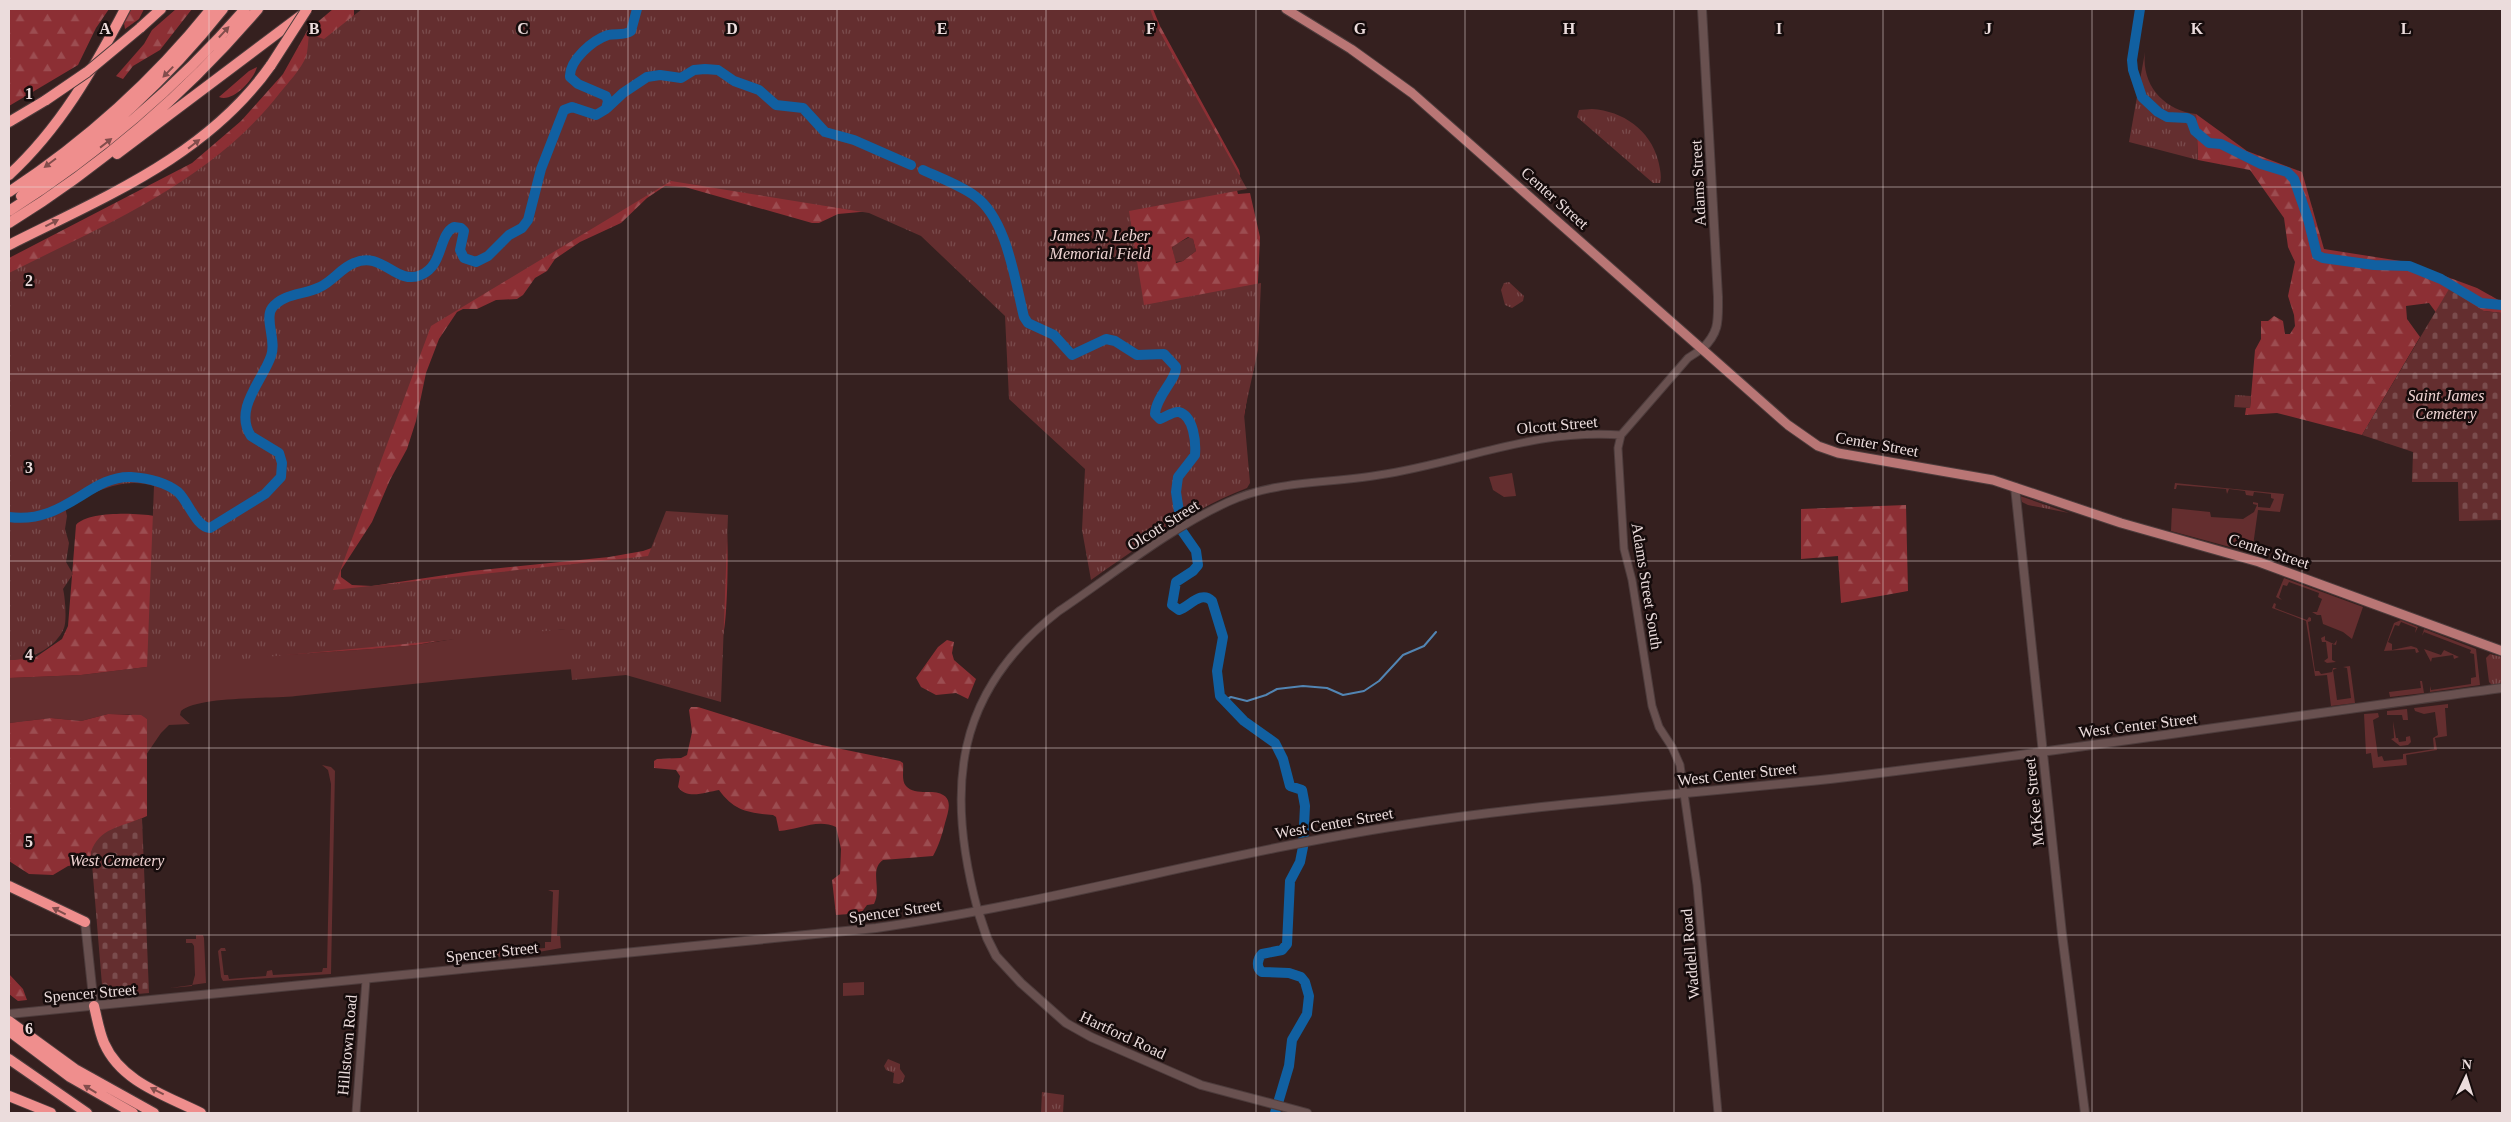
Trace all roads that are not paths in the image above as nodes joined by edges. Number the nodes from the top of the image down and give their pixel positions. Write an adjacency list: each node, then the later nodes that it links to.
1 (125, 9): 13 (highway)
2 (161, 9): 11 (highway, bridge)
3 (211, 9): 14 (highway, one-way to 14)
4 (223, 9): 15 (highway, one-way to 15)
5 (245, 9): 16 (highway, one-way to 5)
6 (258, 9): 12 (highway)
7 (307, 9): 18 (highway, one-way to 7, bridge)
8 (311, 9): 12 (highway)
9 (1286, 9): 19 (main road, Center Street)
10 (1702, 9): 19 (main road, Adams Street)
11 (9, 122)
12 (86, 171): 17 (highway)
13 (9, 175)
14 (9, 192)
15 (9, 204)
16 (9, 211)
17 (9, 223)
18 (9, 245)
19 (1702, 350): 20 (street); 21 (main road, Center Street)
20 (1621, 435): 25 (street, Adams Street South); 29 (street, Olcott Street)
21 (2015, 487): 22 (main road, Center Street); 24 (main road, McKee Street)
22 (2502, 651)
23 (2502, 688): 24 (main road, West Center Street)
24 (2042, 751): 25 (main road, West Center Street); 47 (main road, McKee Street)
25 (1683, 793): 29 (main road, West Center Street); 46 (street, Waddell Road)
26 (9, 880): 28 (highway)
27 (9, 886): 28 (highway)
28 (33, 897): 30 (highway, one-way to 28)
29 (978, 911): 31 (main road, Spencer Street); 45 (main road, Hartford Road)
30 (85, 922): 32 (main road)
31 (366, 980): 32 (main road, Spencer Street); 44 (street, Hillstown Road)
32 (94, 1006): 33 (main road, Spencer Street); 43 (highway, one-way to 32)
33 (9, 1015): 36 (highway)
34 (9, 1021): 36 (highway)
35 (9, 1032): 41 (highway, one-way to 35)
36 (40, 1045): 42 (highway)
37 (9, 1059): 40 (highway)
38 (9, 1096): 39 (highway)
39 (51, 1113)
40 (87, 1113)
41 (133, 1113)
42 (154, 1113)
43 (201, 1113)
44 (356, 1113)
45 (1307, 1113)
46 (1718, 1113)
47 (2084, 1113)

